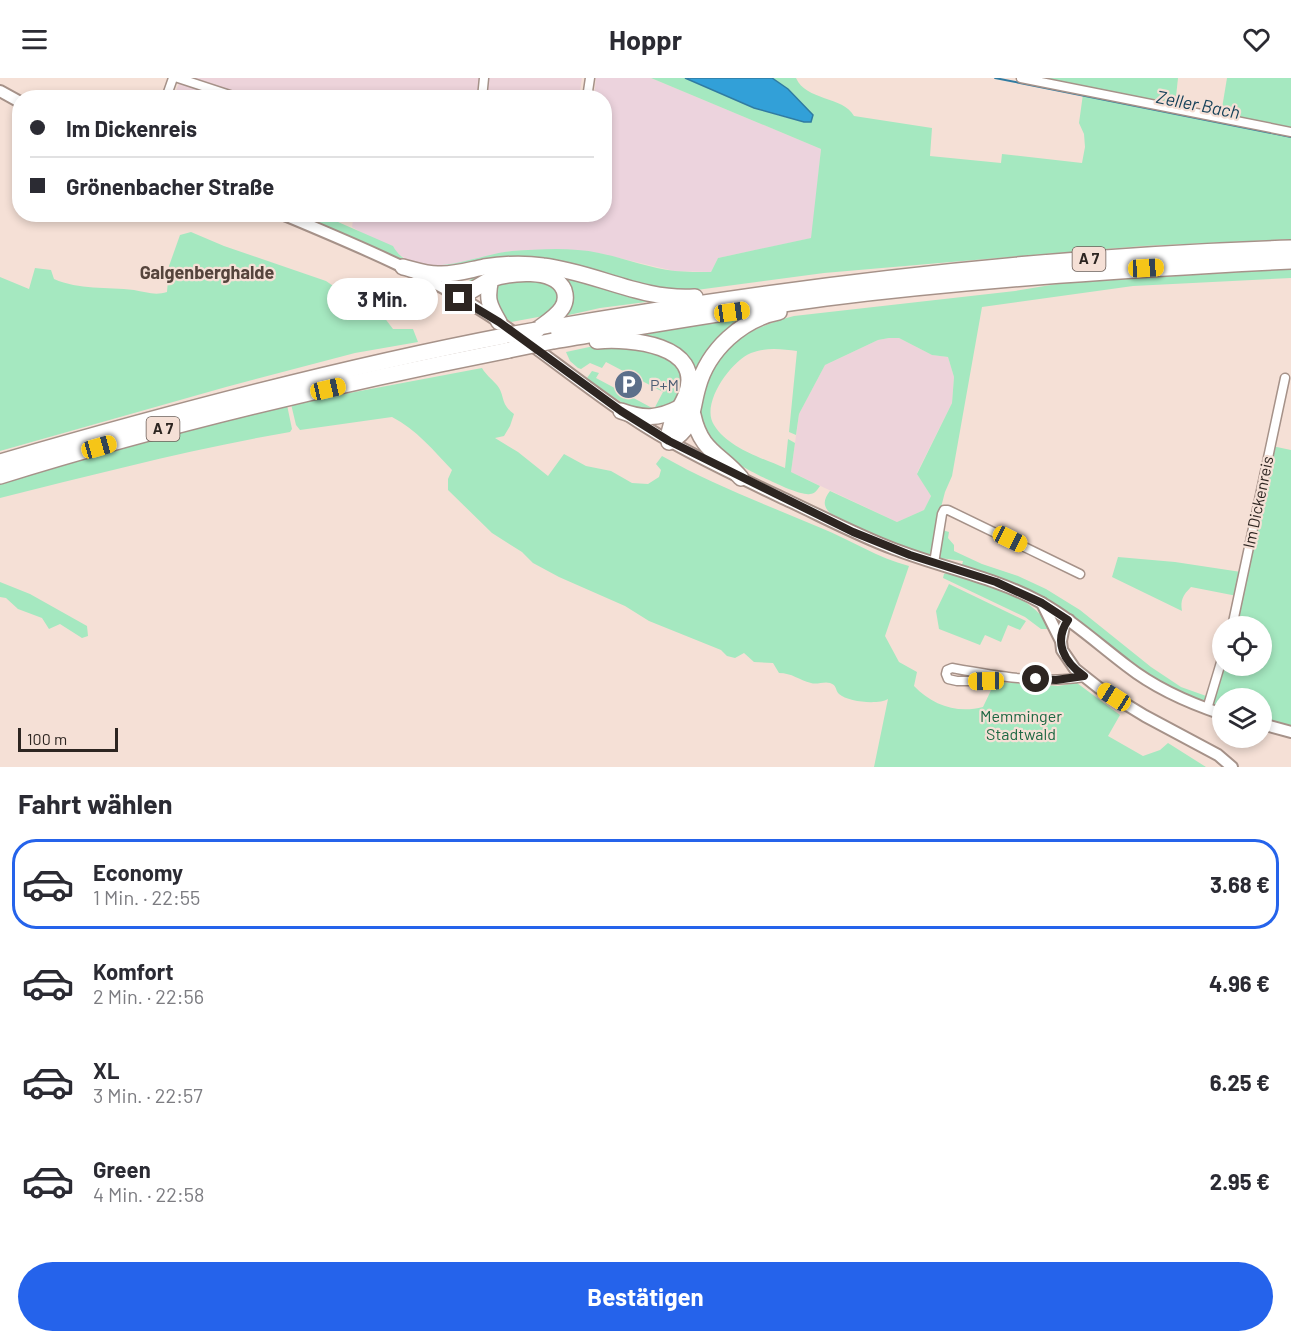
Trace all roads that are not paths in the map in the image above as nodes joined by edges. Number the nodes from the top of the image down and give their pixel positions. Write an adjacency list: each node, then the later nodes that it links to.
1 (178, 78): 3 (street)
2 (1021, 78): 4 (street)
3 (215, 90)
4 (1291, 132)
5 (301, 222): 8 (main road)
6 (1291, 248): 11 (highway, A 7)
7 (1291, 261): 13 (highway, A 7)
8 (403, 267): 9 (highway); 12 (main road)
9 (474, 270): 11 (highway); 12 (highway)
10 (491, 279): 12 (highway); 14 (highway); 15 (highway)
11 (742, 297): 15 (highway, A 7)
12 (459, 298): 14 (main road)
13 (824, 299): 16 (highway, A 7); 19 (highway, A 7)
14 (499, 322): 18 (main road)
15 (537, 330): 21 (highway, A 7, bridge)
16 (554, 341): 19 (highway); 22 (highway, A 7, bridge)
17 (1285, 378): 27 (street, Im Dickenreis)
18 (621, 411): 19 (highway); 20 (main road)
19 (686, 411): 20 (highway, A 7); 23 (highway)
20 (669, 441): 23 (main road)
21 (0, 462)
22 (0, 476)
23 (741, 478): 24 (main road)
24 (934, 563): 25 (street); 26 (main road)
25 (1080, 574)
26 (1042, 603): 28 (main road); 29 (main road)
27 (1234, 616)
28 (1068, 620): 29 (main road); 33 (main road)
29 (1060, 641): 31 (main road)
30 (989, 675): 31 (street)
31 (1084, 676): 37 (main road)
32 (1217, 676): 33 (street)
33 (1207, 709): 34 (main road)
34 (1212, 711)
35 (1272, 727): 36 (main road)
36 (1291, 732)
37 (1232, 767)

